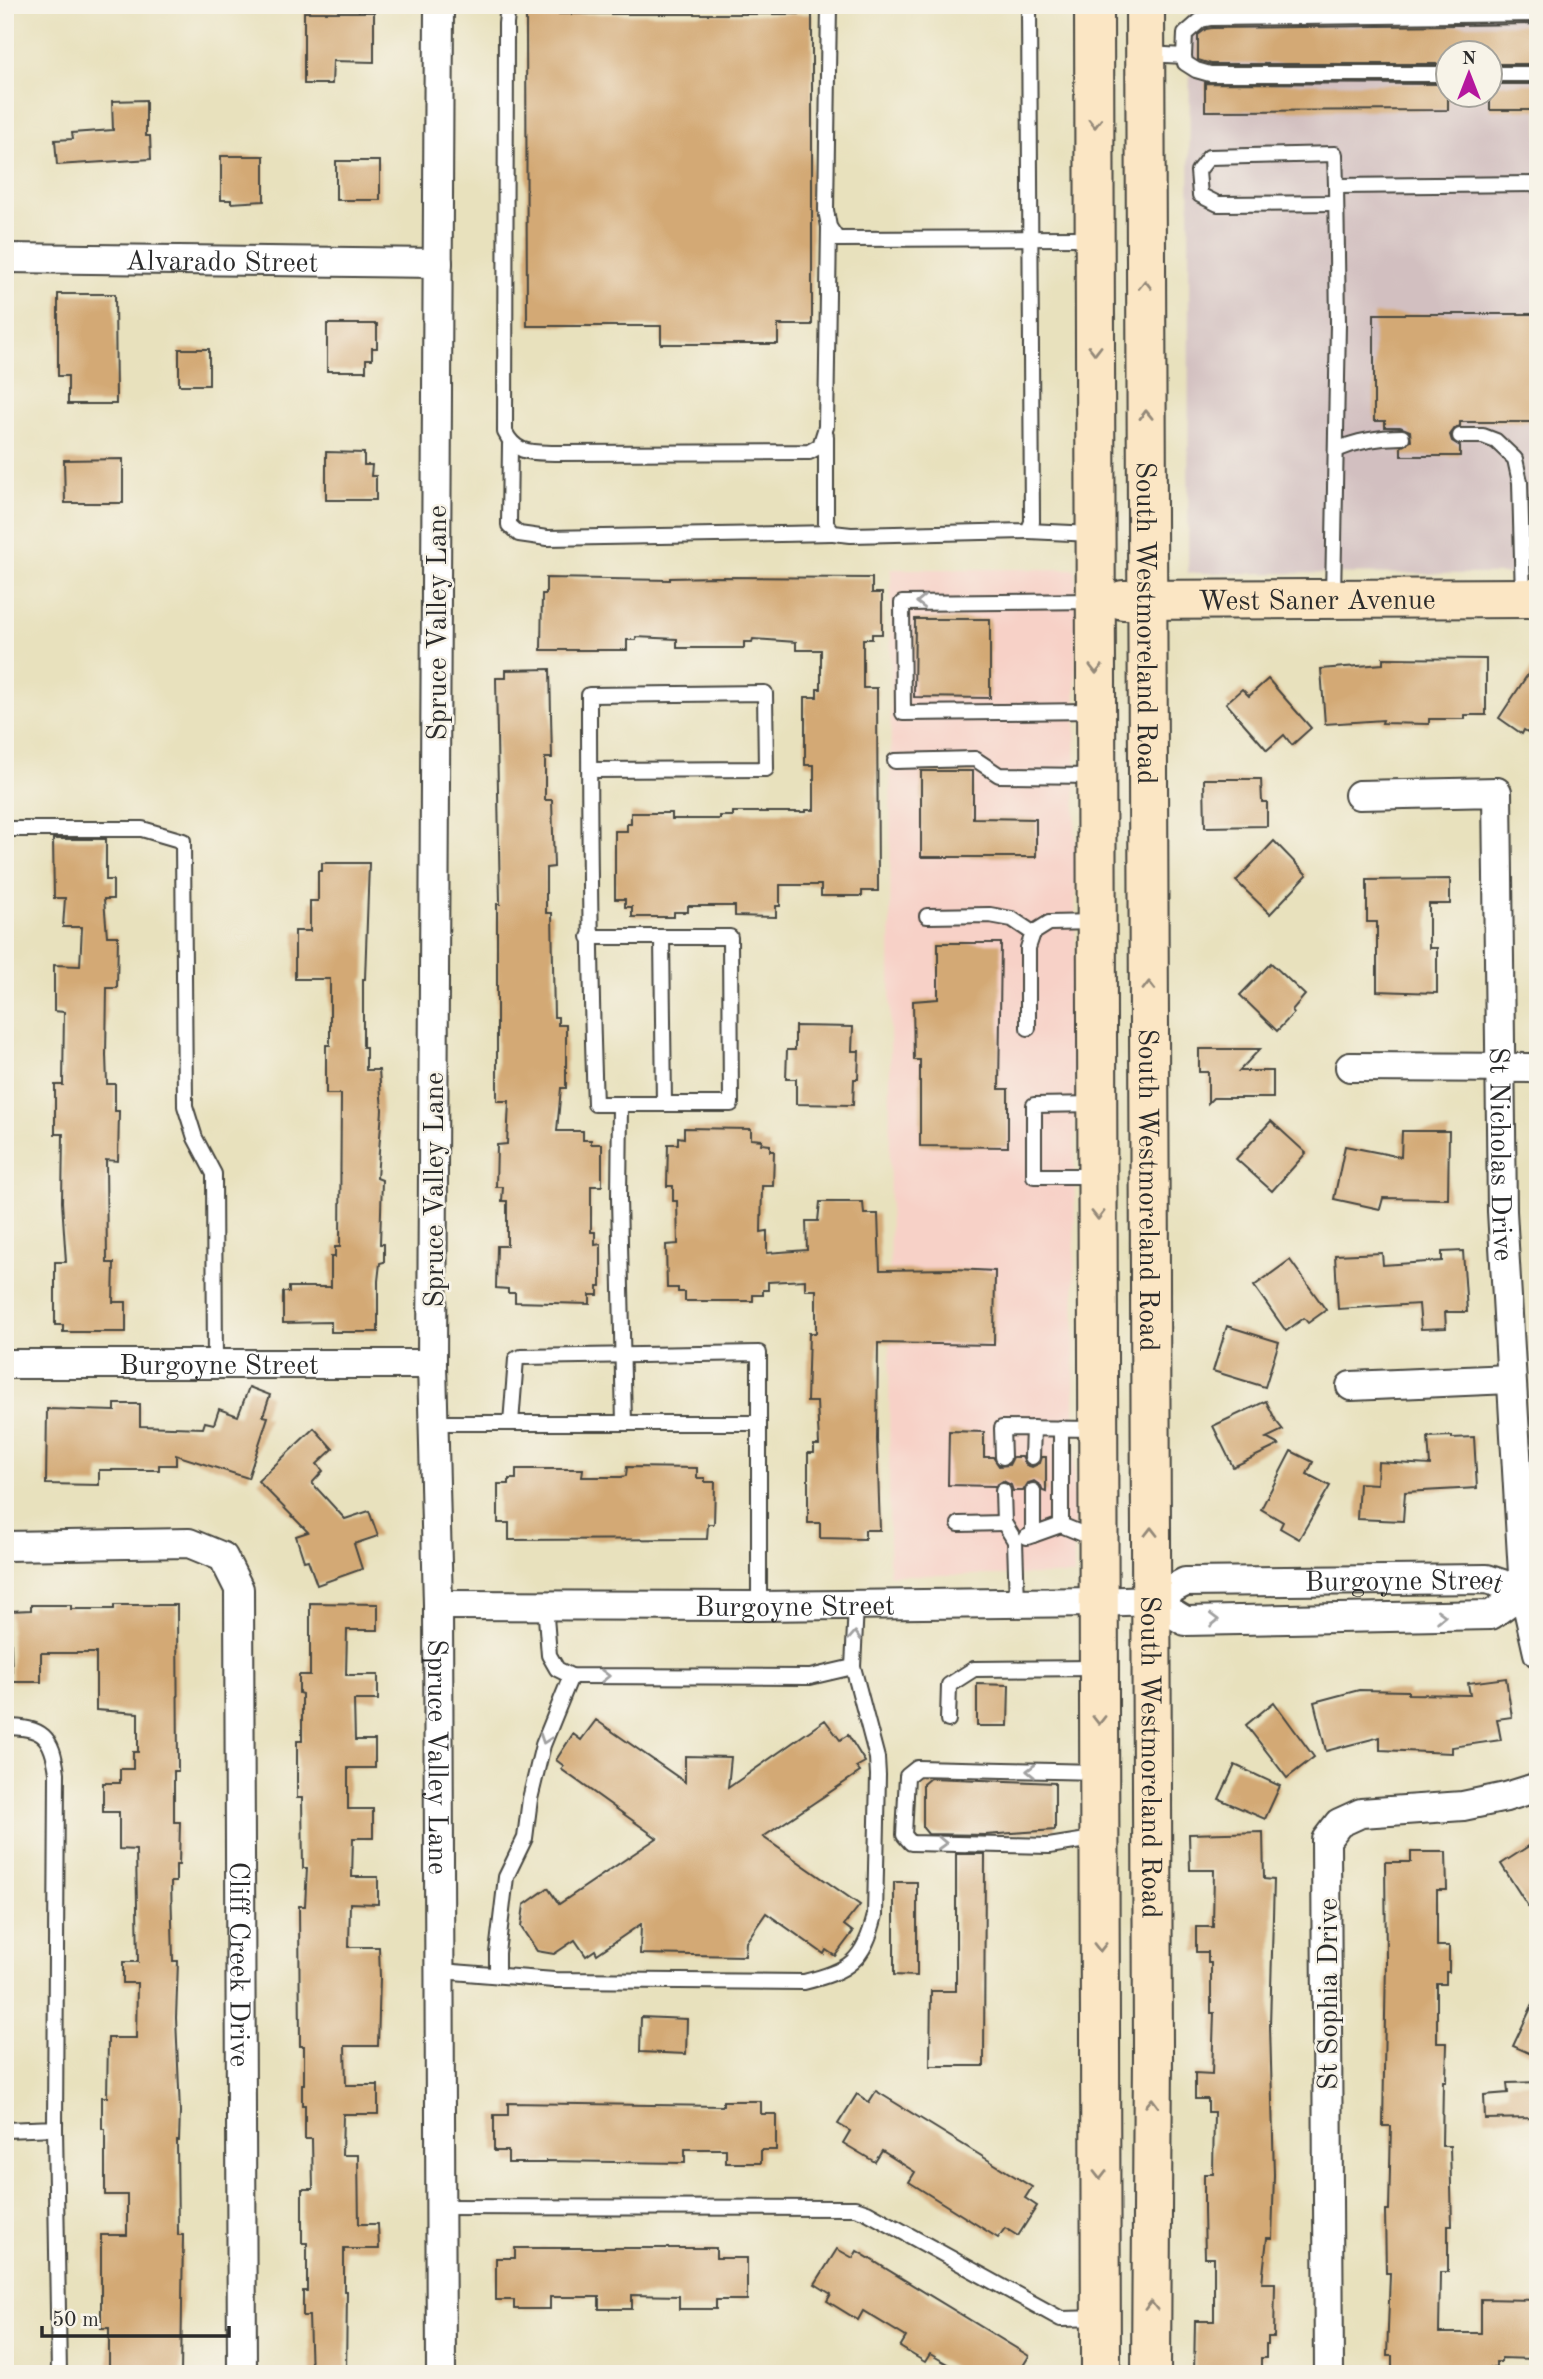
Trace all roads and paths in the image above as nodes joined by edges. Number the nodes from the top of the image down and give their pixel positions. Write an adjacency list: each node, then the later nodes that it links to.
1 (439, 5): 22 (street, Spruce Valley Lane)
2 (509, 5): 26 (lane)
3 (829, 5): 17 (lane)
4 (1029, 5): 19 (lane)
5 (1094, 5): 8 (main road, South Westmoreland Road)
6 (1145, 5): 9 (main road, South Westmoreland Road)
7 (1538, 13): 10 (lane)
8 (1094, 54): 9 (main road); 20 (main road, South Westmoreland Road, one-way to 20)
9 (1145, 54): 10 (lane); 18 (main road, South Westmoreland Road)
10 (1184, 56): 11 (lane)
11 (1434, 74)
12 (1504, 74): 13 (lane)
13 (1538, 74)
14 (1538, 184): 15 (lane)
15 (1336, 186): 16 (lane); 16 (lane)
16 (1336, 203): 27 (lane)
17 (829, 227): 19 (lane); 23 (lane)
18 (1145, 237): 20 (main road); 33 (main road, South Westmoreland Road, one-way to 18)
19 (1030, 238): 20 (lane); 28 (lane)
20 (1095, 238): 30 (main road, South Westmoreland Road, one-way to 30)
21 (5, 258): 22 (street, Alvarado Street)
22 (438, 263): 56 (street, Spruce Valley Lane)
23 (827, 427): 26 (lane); 29 (lane)
24 (1460, 436): 31 (lane)
25 (1402, 437): 27 (lane)
26 (510, 444): 29 (lane)
27 (1336, 450): 32 (lane)
28 (1028, 531): 29 (lane); 30 (lane)
29 (833, 533)
30 (1096, 534): 34 (main road, South Westmoreland Road)
31 (1531, 598): 32 (main road, West Saner Avenue)
32 (1333, 599): 33 (main road, West Saner Avenue)
33 (1148, 600): 34 (main road, West Saner Avenue); 79 (main road, South Westmoreland Road, one-way to 33)
34 (1096, 601): 35 (main road, South Westmoreland Road, one-way to 35); 35 (lane, one-way to 35)
35 (1096, 711): 38 (main road, South Westmoreland Road)
36 (895, 761): 38 (lane)
37 (589, 770): 37 (lane); 44 (lane)
38 (1095, 776): 42 (main road, South Westmoreland Road)
39 (1359, 795): 48 (street, St Nicholas Drive)
40 (5, 829): 57 (lane)
41 (927, 916): 43 (lane)
42 (1097, 922): 43 (lane); 52 (main road, South Westmoreland Road)
43 (1033, 933): 46 (lane)
44 (589, 937): 45 (lane); 50 (lane)
45 (662, 937): 51 (lane); 51 (lane)
46 (1028, 1028)
47 (1350, 1067): 48 (street)
48 (1501, 1068): 49 (street); 58 (street, St Nicholas Drive)
49 (1538, 1068)
50 (620, 1104): 51 (lane); 54 (lane)
51 (664, 1104)
52 (1097, 1104): 53 (main road, South Westmoreland Road); 53 (lane)
53 (1097, 1177): 66 (main road, South Westmoreland Road, one-way to 66)
54 (623, 1357): 61 (lane); 62 (lane); 63 (lane)
55 (5, 1364): 57 (street, Burgoyne Street)
56 (432, 1364): 57 (street, Burgoyne Street); 60 (street, Spruce Valley Lane)
57 (215, 1365)
58 (1510, 1380): 59 (street); 78 (street, St Nicholas Drive)
59 (1352, 1386)
60 (435, 1423): 61 (lane); 83 (street, Spruce Valley Lane)
61 (511, 1423): 62 (lane)
62 (624, 1423): 63 (lane)
63 (759, 1423): 85 (lane)
64 (1032, 1428): 65 (lane); 67 (lane); 68 (lane)
65 (1061, 1428): 66 (lane); 73 (lane)
66 (1098, 1429): 76 (main road, South Westmoreland Road)
67 (1003, 1457)
68 (1032, 1457)
69 (1003, 1491): 71 (lane)
70 (1032, 1491): 74 (lane)
71 (1004, 1523): 72 (lane); 75 (lane)
72 (959, 1524)
73 (1061, 1525): 74 (lane); 76 (lane)
74 (1033, 1535): 75 (lane)
75 (1015, 1541): 81 (lane)
76 (1098, 1541): 80 (main road, South Westmoreland Road)
77 (5, 1546): 104 (street, Cliff Creek Drive)
78 (1524, 1591): 79 (street, Burgoyne Street); 79 (street, Burgoyne Street, one-way to 78); 86 (street, St Nicholas Drive)
79 (1151, 1600): 80 (street, Burgoyne Street); 98 (main road, South Westmoreland Road)
80 (1098, 1602): 81 (street, Burgoyne Street); 88 (main road, South Westmoreland Road)
81 (1017, 1603): 84 (street, Burgoyne Street)
82 (545, 1604): 83 (street, Burgoyne Street); 85 (street, Burgoyne Street); 89 (lane)
83 (439, 1605): 95 (street, Spruce Valley Lane)
84 (856, 1605): 85 (street, Burgoyne Street); 87 (lane, one-way to 84)
85 (759, 1606)
86 (1538, 1653)
87 (853, 1667): 89 (lane, one-way to 87); 96 (lane)
88 (1099, 1668): 90 (lane); 92 (main road, South Westmoreland Road, one-way to 92)
89 (571, 1676): 96 (lane, one-way to 96)
90 (948, 1720)
91 (5, 1727): 99 (lane)
92 (1099, 1773): 94 (main road, South Westmoreland Road); 94 (lane, one-way to 94)
93 (1538, 1787): 108 (street, St Sophia Drive)
94 (1099, 1838): 97 (main road, South Westmoreland Road, one-way to 97)
95 (441, 1971): 96 (lane); 101 (street, Spruce Valley Lane)
96 (497, 1975)
97 (1100, 2050): 98 (main road); 102 (main road, South Westmoreland Road, one-way to 102)
98 (1153, 2050): 107 (main road, South Westmoreland Road, one-way to 98)
99 (55, 2128): 100 (lane); 103 (lane)
100 (5, 2130)
101 (441, 2207): 102 (lane); 105 (street, Spruce Valley Lane)
102 (1101, 2318): 106 (main road, South Westmoreland Road)
103 (59, 2374)
104 (242, 2374)
105 (442, 2374)
106 (1101, 2374)
107 (1151, 2374)
108 (1329, 2374)

